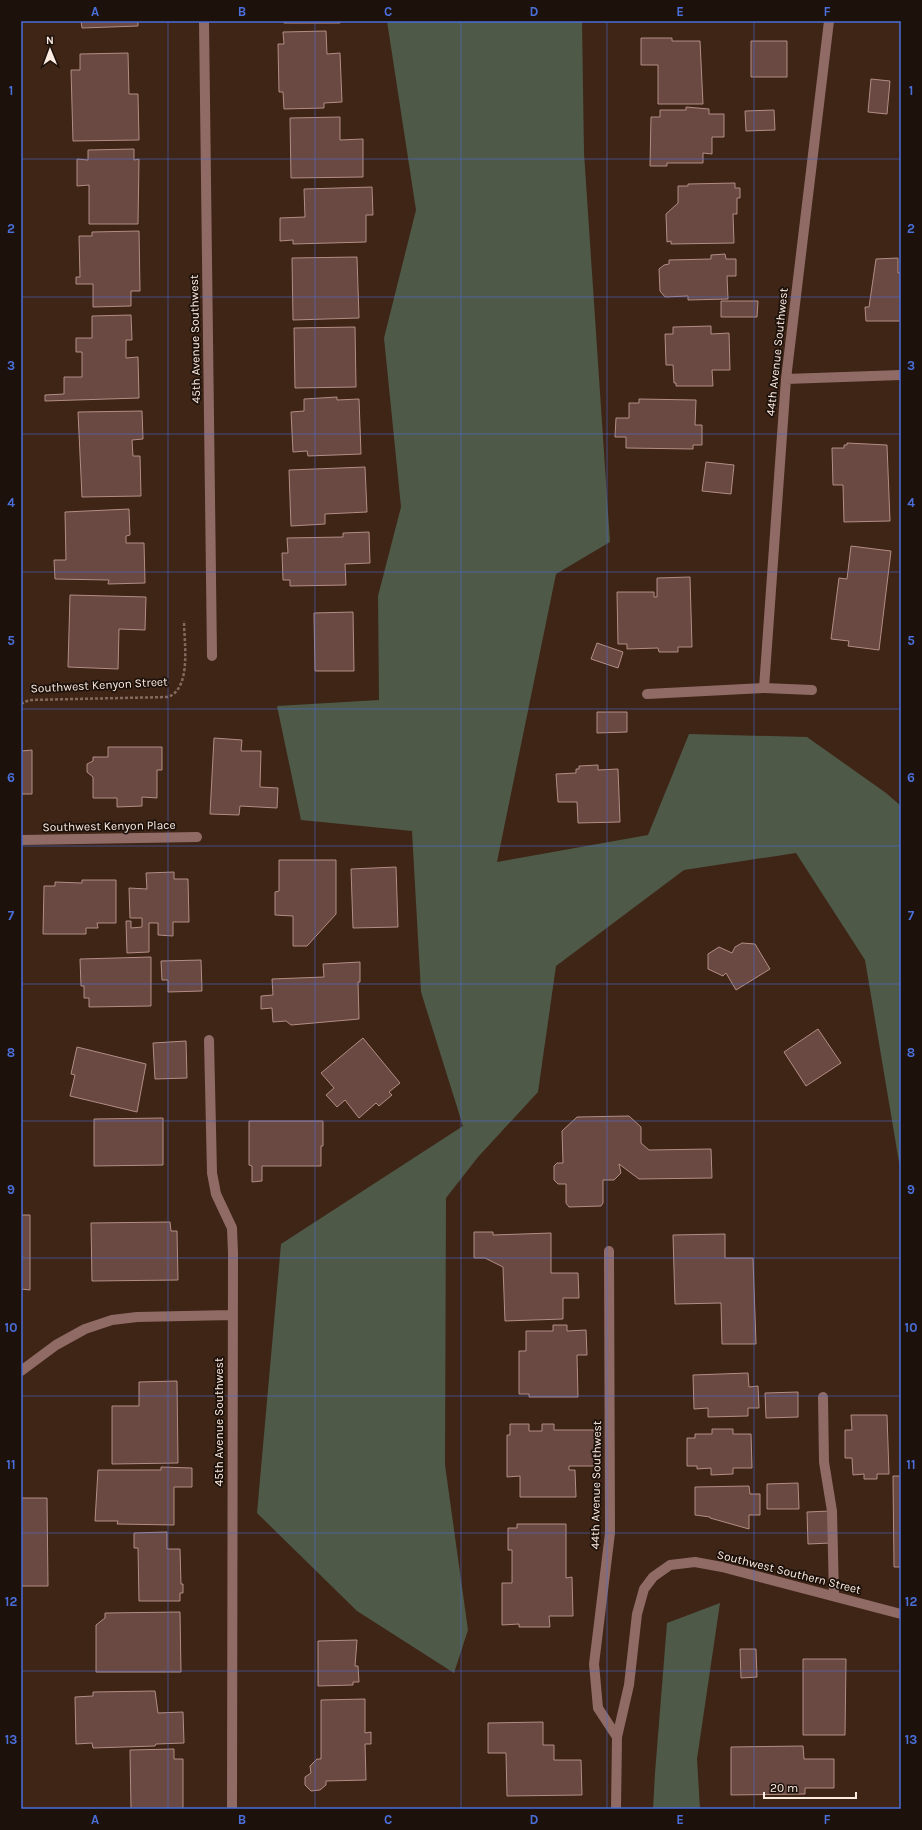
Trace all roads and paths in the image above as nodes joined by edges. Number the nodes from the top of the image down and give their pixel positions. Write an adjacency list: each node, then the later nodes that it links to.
1 (204, 21): 6 (street, 45th Avenue Southwest)
2 (829, 21): 4 (street, 44th Avenue Southwest)
3 (901, 375): 4 (street)
4 (786, 379): 7 (street, 44th Avenue Southwest)
5 (184, 621): 10 (path, Southwest Kenyon Street)
6 (212, 656)
7 (764, 688): 8 (street); 9 (street)
8 (812, 690)
9 (646, 694)
10 (21, 704)
11 (197, 837): 12 (street, Southwest Kenyon Place)
12 (21, 840)
13 (209, 1040): 15 (street, 45th Avenue Southwest)
14 (609, 1251): 20 (street, 44th Avenue Southwest)
15 (232, 1315): 16 (street); 21 (street, 45th Avenue Southwest)
16 (21, 1371)
17 (823, 1397): 18 (street)
18 (834, 1596): 19 (street, Southwest Southern Street); 20 (street, Southwest Southern Street)
19 (901, 1614)
20 (617, 1737): 22 (street)
21 (232, 1809)
22 (616, 1809)

